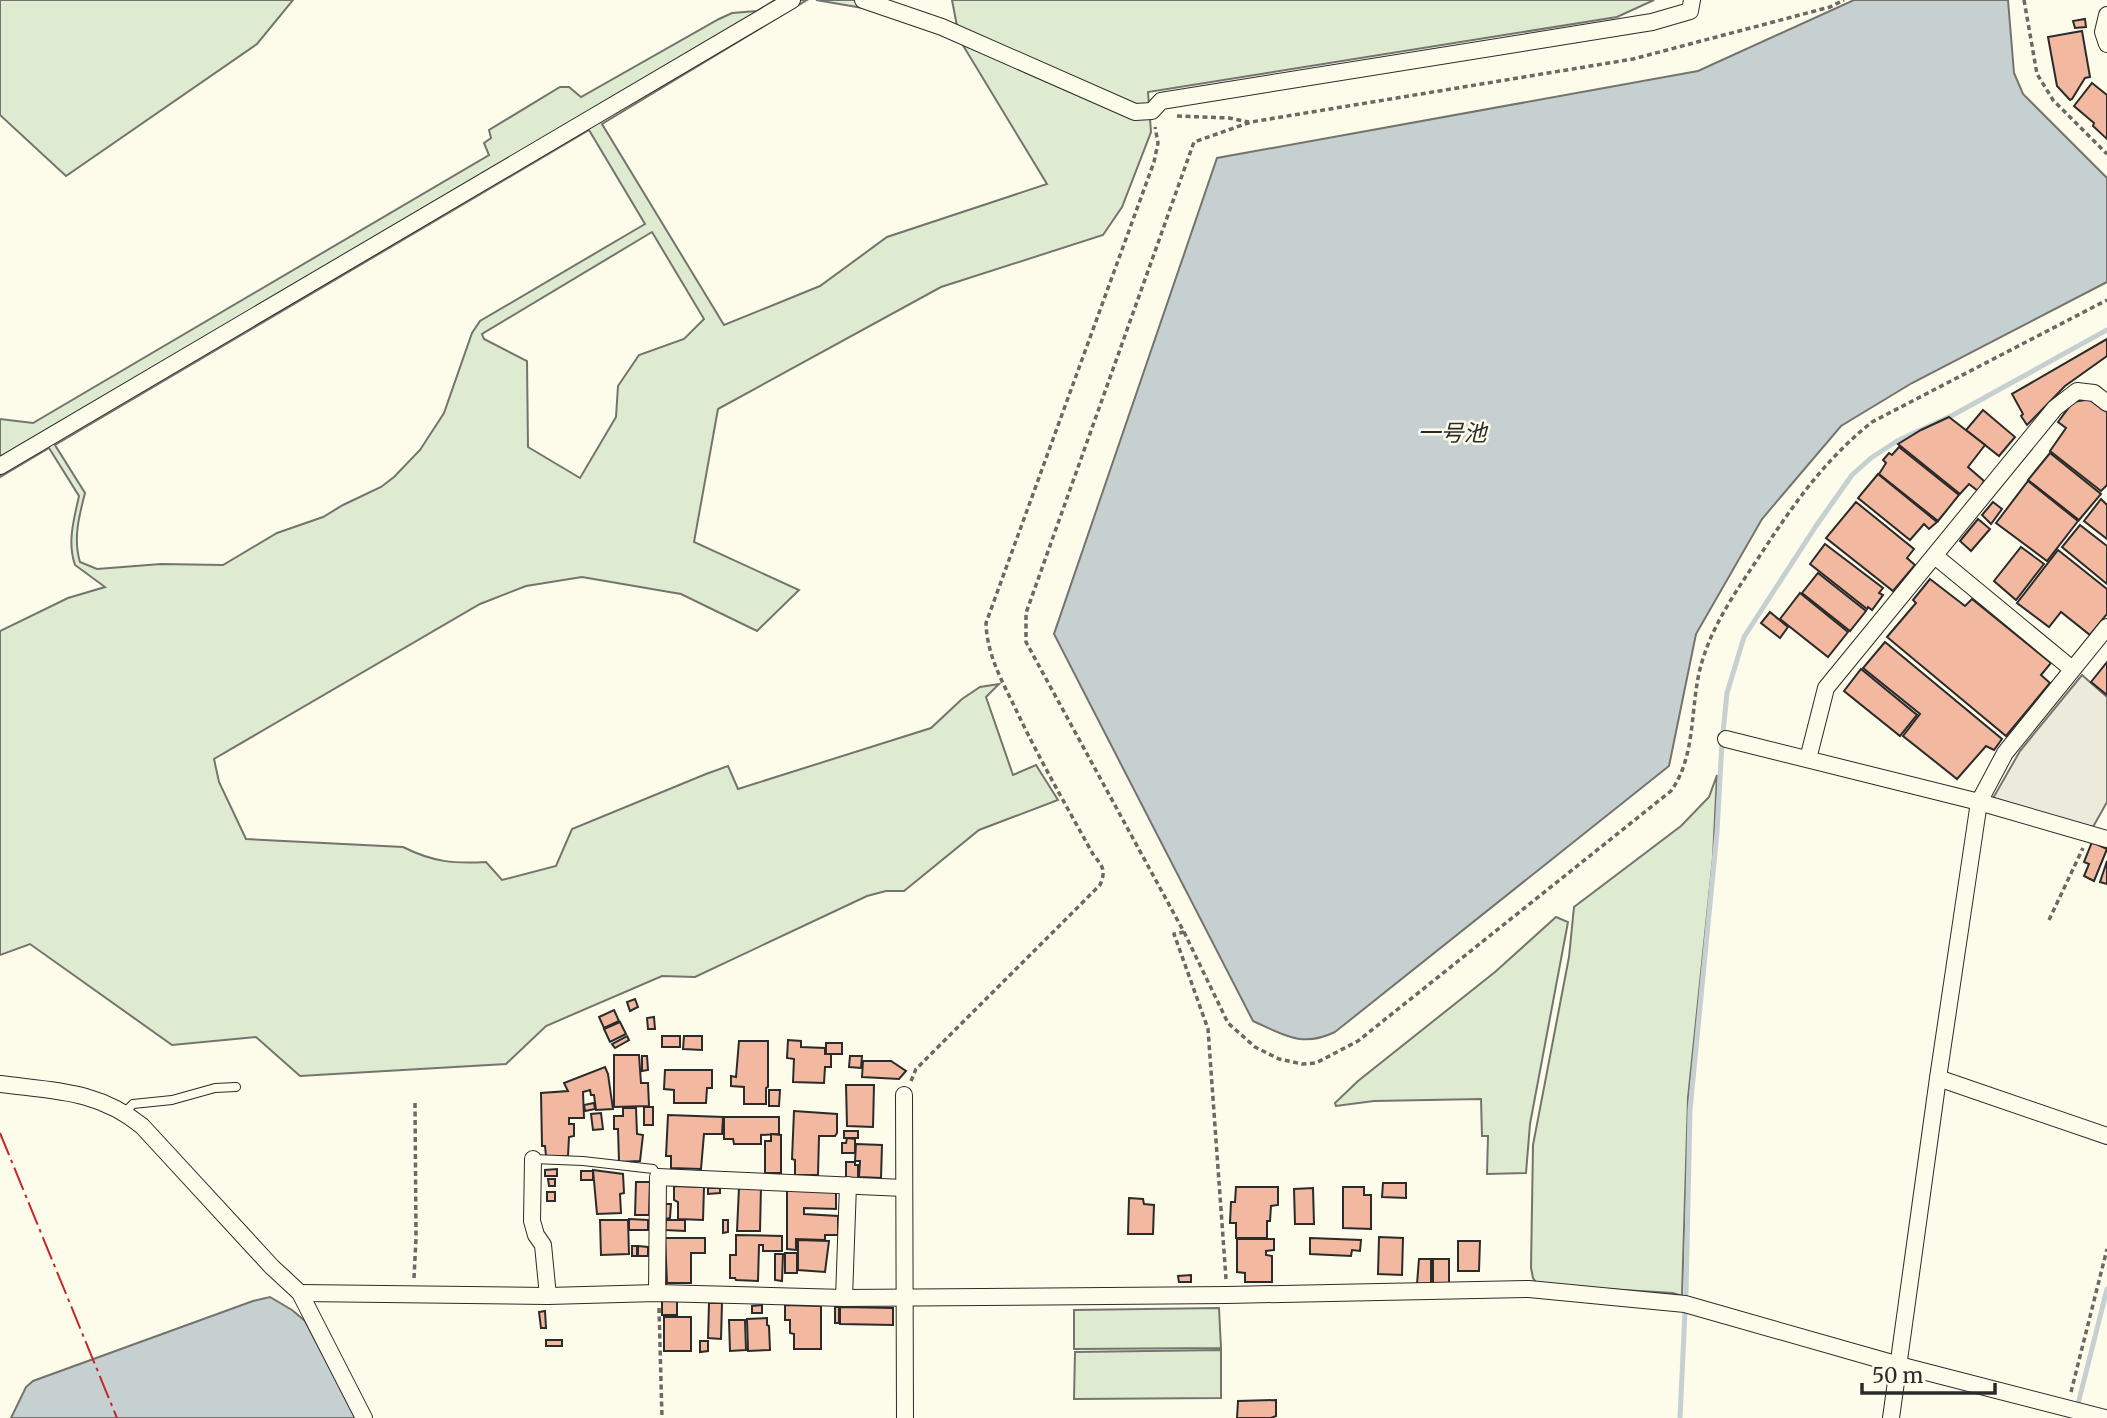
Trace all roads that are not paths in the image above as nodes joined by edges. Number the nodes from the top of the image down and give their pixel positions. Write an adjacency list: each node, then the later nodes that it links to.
1 (792, 0): 7 (street)
2 (863, 0): 3 (street)
3 (1692, 0)
4 (2107, 15): 5 (street)
5 (2107, 44)
6 (2107, 404): 8 (street)
7 (0, 466)
8 (1935, 556): 10 (street); 12 (street)
9 (2107, 627): 10 (street)
10 (2072, 669): 13 (street)
11 (1726, 739): 13 (street)
12 (1810, 751)
13 (1979, 802): 14 (street); 15 (street)
14 (2107, 839)
15 (1938, 1078): 20 (street); 30 (street)
16 (0, 1084): 19 (street)
17 (236, 1087): 19 (lane)
18 (904, 1095): 24 (street)
19 (125, 1112): 25 (street)
20 (2107, 1136)
21 (533, 1158): 22 (lane); 27 (street)
22 (658, 1177): 23 (street); 26 (street)
23 (848, 1185): 24 (street); 29 (street)
24 (904, 1188): 28 (street)
25 (300, 1293): 27 (street); 31 (street)
26 (657, 1293): 27 (street); 29 (street)
27 (548, 1296)
28 (904, 1296): 29 (street); 30 (street); 32 (street)
29 (844, 1298)
30 (1899, 1366): 33 (street); 34 (street)
31 (364, 1418)
32 (905, 1418)
33 (1891, 1418)
34 (2105, 1418)

